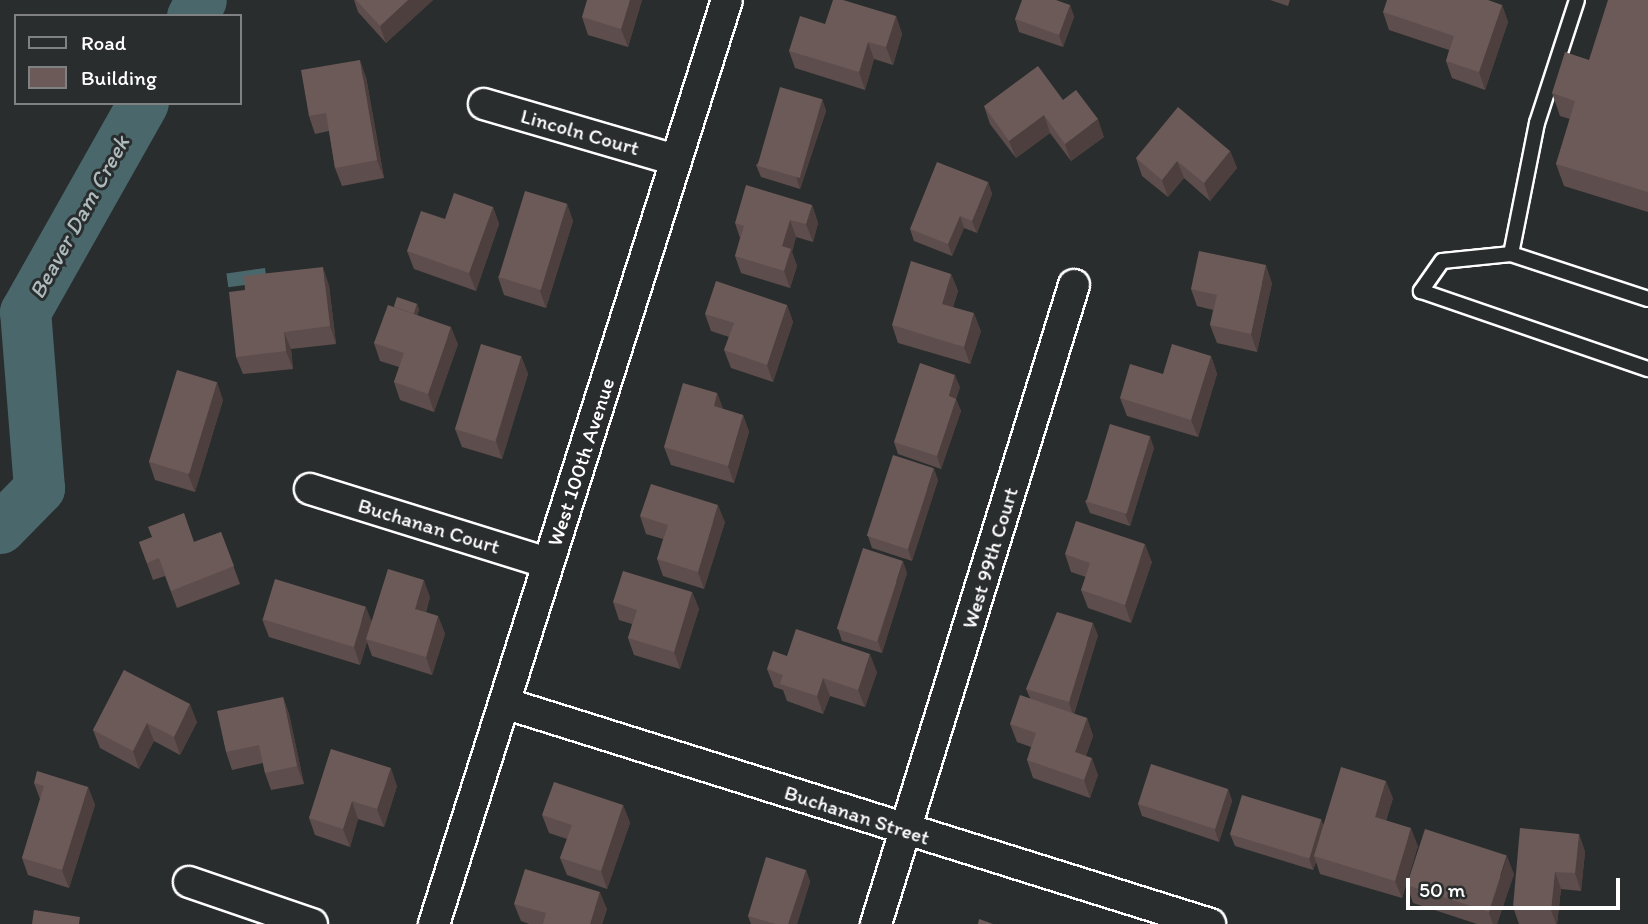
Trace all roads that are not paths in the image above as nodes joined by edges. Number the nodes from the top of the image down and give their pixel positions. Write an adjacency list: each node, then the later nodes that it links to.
1 (727, 0): 4 (street, West 100th Avenue)
2 (1577, 0): 5 (lane)
3 (484, 104): 4 (street, Lincoln Court)
4 (676, 160): 10 (street, West 100th Avenue)
5 (1511, 254): 7 (lane); 8 (lane)
6 (1074, 285): 12 (street, West 99th Court)
7 (1648, 299)
8 (1648, 369)
9 (310, 489): 10 (street, Buchanan Court)
10 (548, 564): 11 (street, West 100th Avenue)
11 (504, 703): 12 (street, Buchanan Street); 15 (street, West 100th Avenue)
12 (906, 830): 16 (street, West 99th Court); 17 (street, Buchanan Street)
13 (189, 882): 14 (street)
14 (312, 924)
15 (434, 924)
16 (876, 924)
17 (1210, 924)

